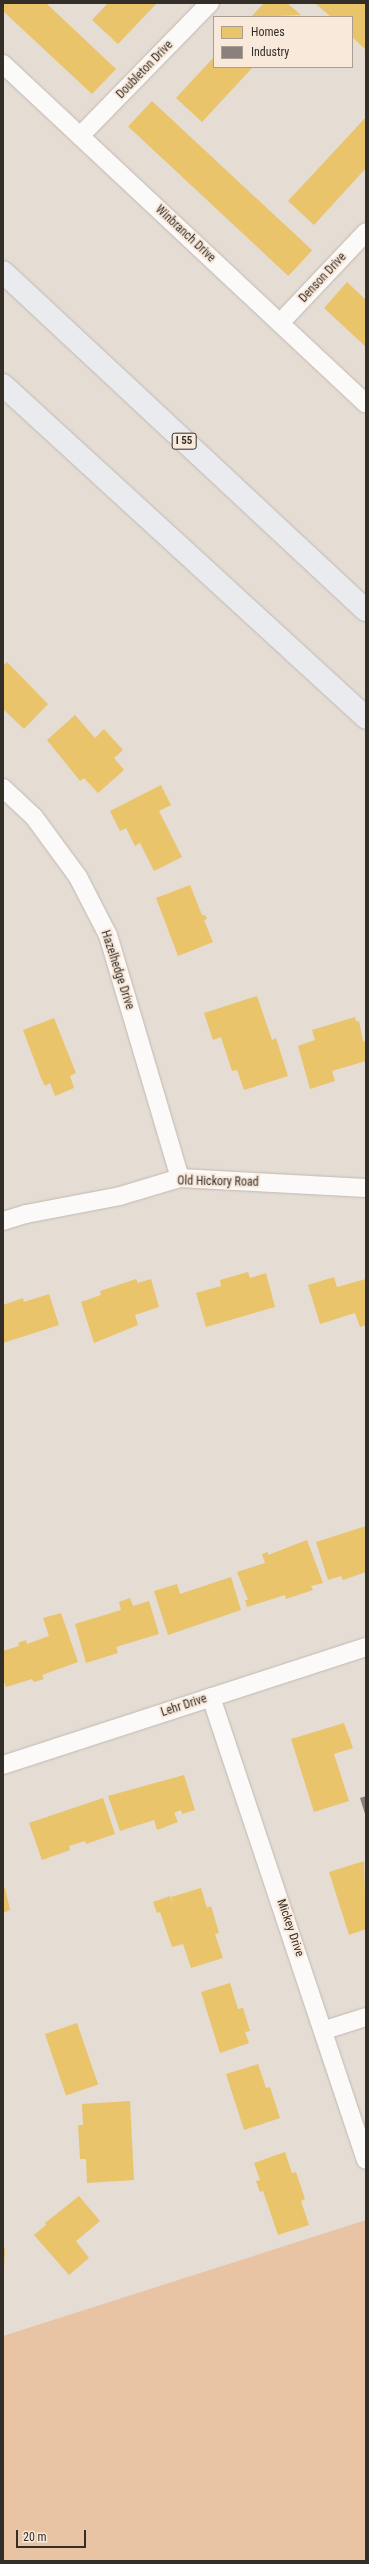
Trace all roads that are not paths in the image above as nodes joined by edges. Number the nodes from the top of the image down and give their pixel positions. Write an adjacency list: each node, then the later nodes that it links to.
1 (210, 3): 3 (street, Doubleton Drive)
2 (3, 64): 3 (street, Winbranch Drive)
3 (80, 136): 6 (street, Winbranch Drive)
4 (366, 232): 6 (street, Denson Drive)
5 (3, 272): 9 (highway, I 55)
6 (280, 324): 8 (street, Winbranch Drive)
7 (3, 385): 10 (highway)
8 (366, 404)
9 (366, 610)
10 (366, 718)
11 (3, 788): 12 (street, Hazelhedge Drive)
12 (180, 1178): 13 (street, Old Hickory Road); 14 (street, Old Hickory Road)
13 (366, 1188)
14 (3, 1222)
15 (366, 1648): 16 (street, Lehr Drive)
16 (211, 1697): 17 (street, Lehr Drive); 19 (street, Mickey Drive)
17 (3, 1765)
18 (366, 2017): 19 (street)
19 (325, 2030): 20 (street, Mickey Drive)
20 (366, 2160)

